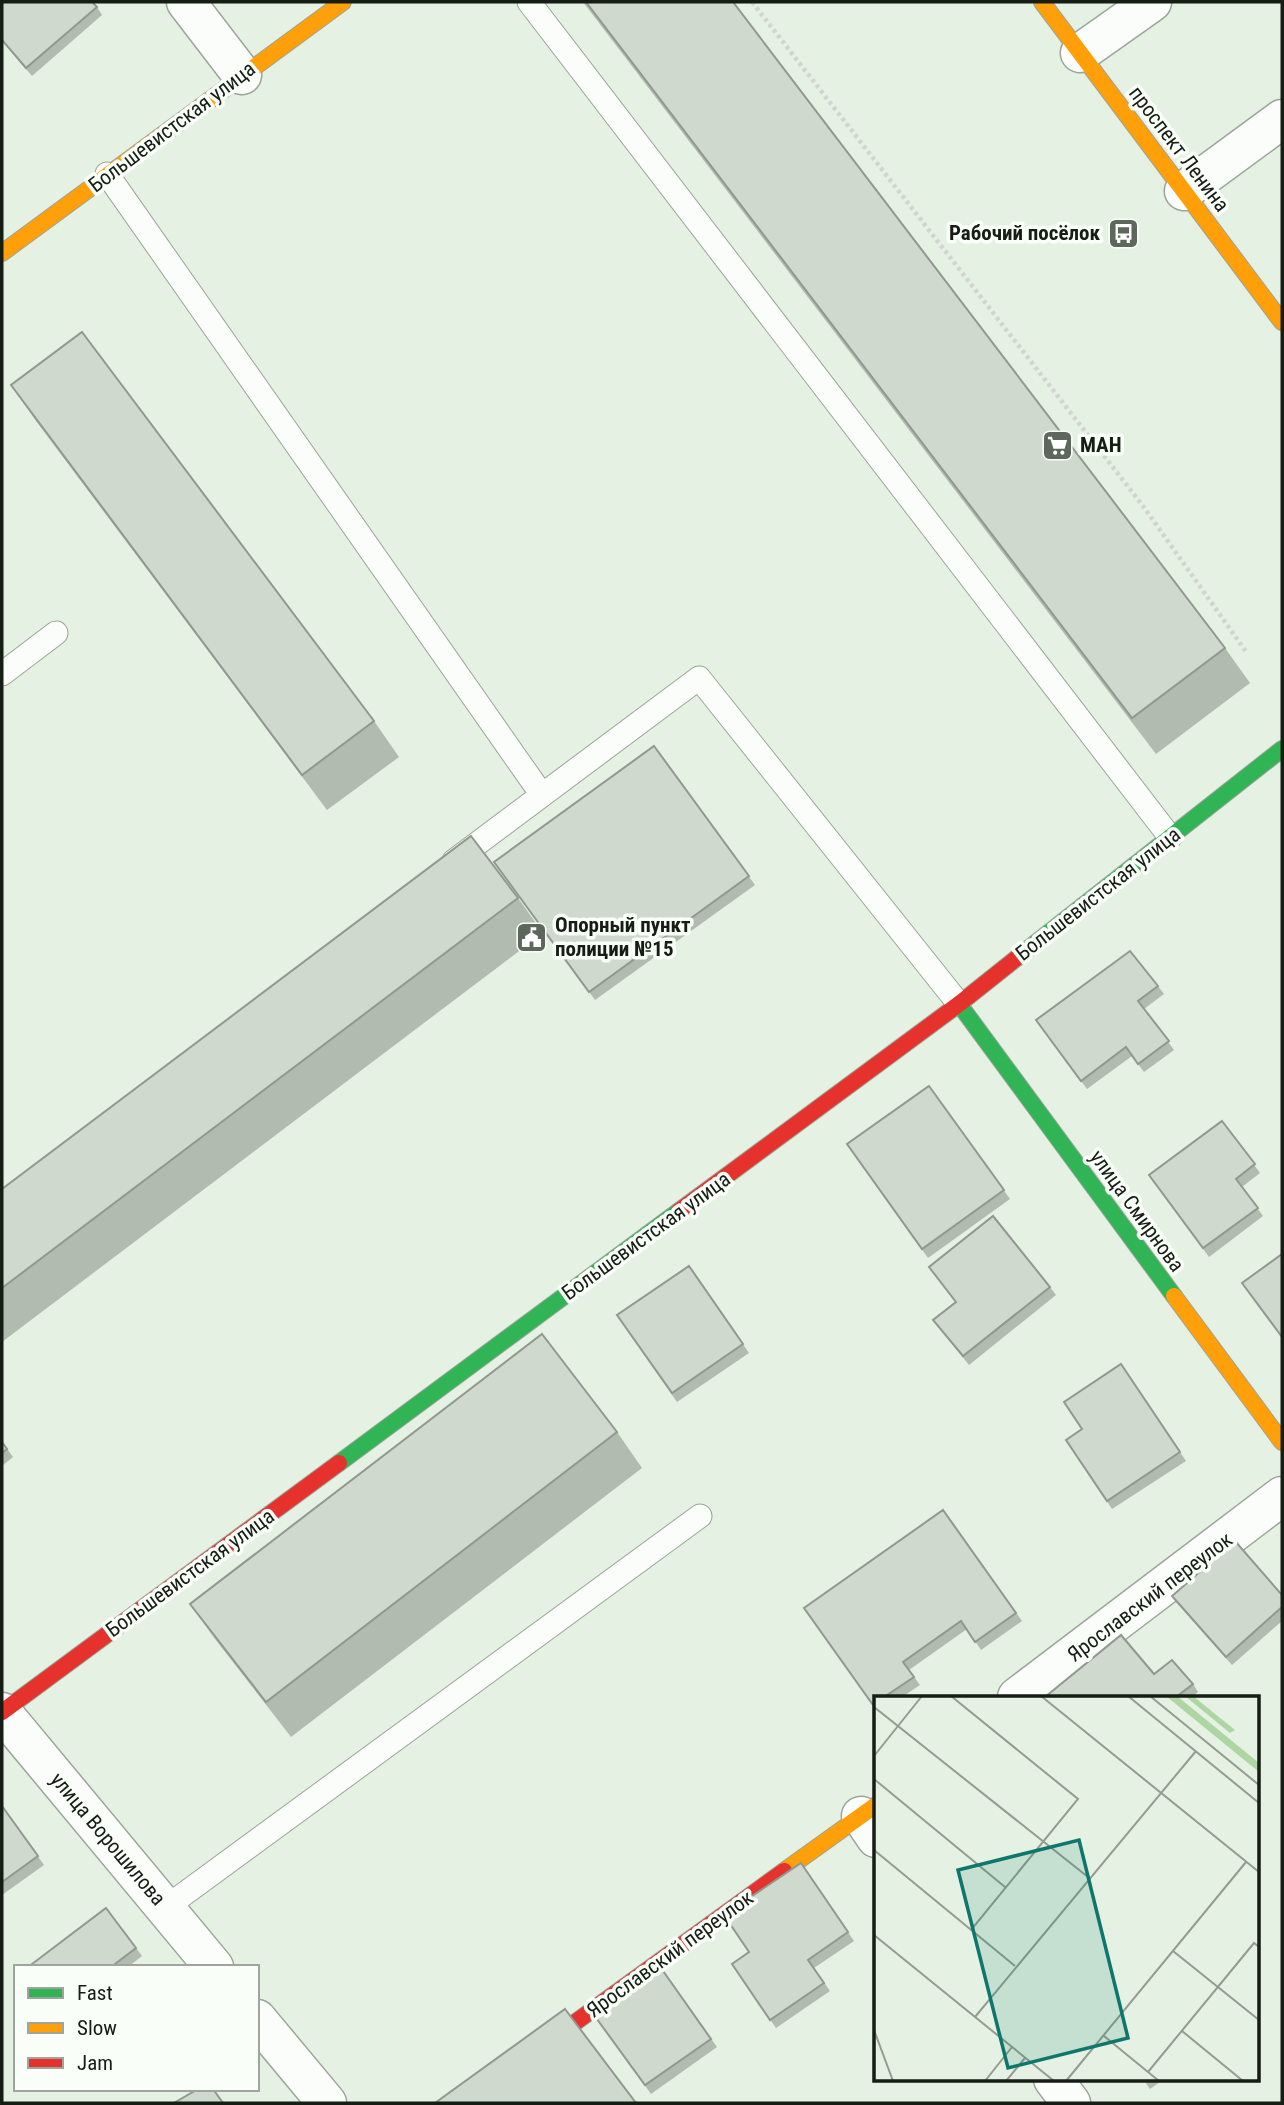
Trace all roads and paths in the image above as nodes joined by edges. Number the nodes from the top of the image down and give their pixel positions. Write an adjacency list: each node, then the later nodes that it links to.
1 (186, 2): 8 (street)
2 (343, 2): 8 (street, Большевистская улица)
3 (529, 2): 19 (lane)
4 (752, 2): 15 (path)
5 (1042, 2): 7 (street, проспект Ленина)
6 (1152, 2): 7 (street)
7 (1080, 52): 11 (street, проспект Ленина)
8 (242, 75): 10 (street, Большевистская улица)
9 (1282, 119): 11 (street)
10 (107, 174): 12 (street, Большевистская улица); 18 (lane)
11 (1184, 191): 13 (street, проспект Ленина)
12 (2, 253)
13 (1282, 322)
14 (56, 633): 16 (lane)
15 (1247, 653)
16 (2, 674)
17 (1282, 749): 19 (street, Большевистская улица)
18 (542, 795): 20 (lane); 21 (lane)
19 (1170, 837): 21 (street, Большевистская улица)
20 (432, 877)
21 (959, 1004): 22 (street, улица Смирнова); 26 (street, Большевистская улица)
22 (1282, 1442)
23 (1282, 1496): 25 (street, Ярославский переулок)
24 (700, 1516): 28 (lane)
25 (1018, 1696)
26 (2, 1712): 28 (street, улица Ворошилова)
27 (871, 1819): 33 (street, Ярославский переулок)
28 (165, 1908): 29 (street, улица Ворошилова)
29 (212, 1965)
30 (259, 2021): 32 (street)
31 (1054, 2080): 34 (street)
32 (327, 2103)
33 (464, 2103)
34 (1071, 2103)

